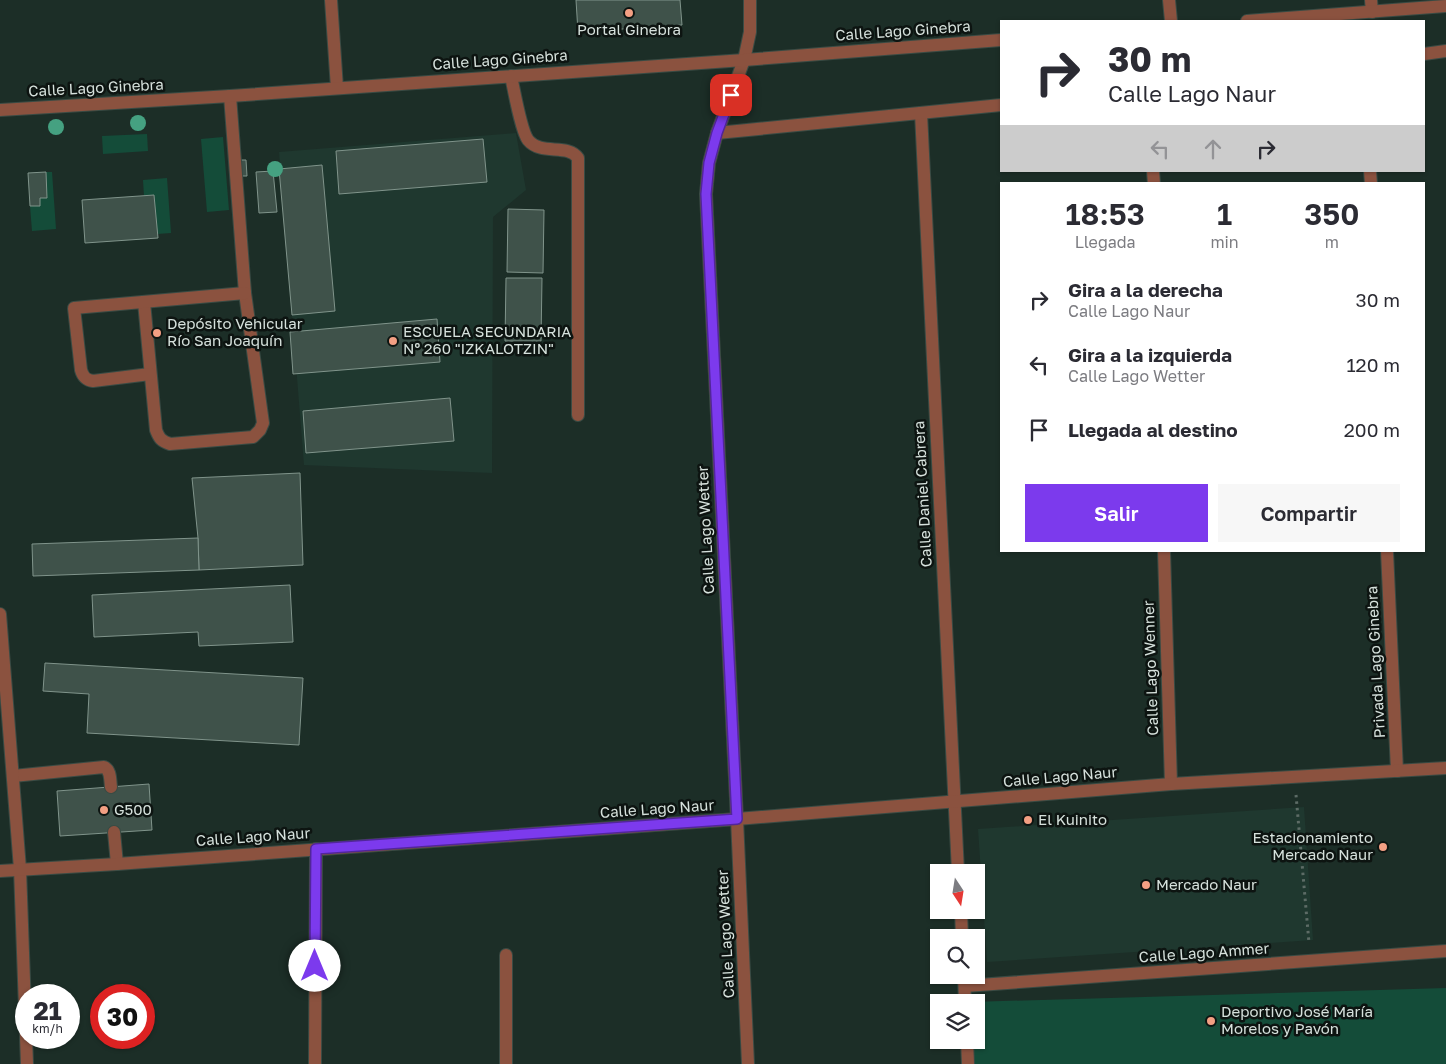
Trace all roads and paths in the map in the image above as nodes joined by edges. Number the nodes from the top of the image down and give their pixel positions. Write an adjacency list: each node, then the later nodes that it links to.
1 (331, 0): 13 (street)
2 (750, 0): 11 (street, Calle Lago Wetter)
3 (1170, 0): 6 (street)
4 (1371, 6): 5 (street); 7 (street)
5 (1446, 6)
6 (1171, 20)
7 (1255, 20)
8 (1000, 40): 11 (street, Calle Lago Ginebra)
9 (1446, 51): 10 (street)
10 (1425, 54)
11 (744, 60): 12 (street, Calle Lago Ginebra); 18 (street, Calle Lago Wetter)
12 (511, 76): 13 (street, Calle Lago Ginebra); 22 (street)
13 (337, 88): 14 (street, Calle Lago Ginebra)
14 (230, 96): 16 (street, Calle Lago Ginebra); 19 (street)
15 (1000, 105): 17 (street)
16 (0, 110)
17 (921, 113): 18 (street); 32 (street, Calle Daniel Cabrera)
18 (717, 133): 33 (street, Calle Lago Wetter)
19 (245, 293): 20 (street); 21 (street)
20 (144, 302): 21 (street); 21 (street)
21 (150, 374)
22 (578, 415)
23 (1164, 552): 30 (street, Calle Lago Wenner)
24 (1387, 552): 27 (street, Privada Lago Ginebra)
25 (0, 614): 28 (street)
26 (1446, 768): 27 (street, Calle Lago Naur)
27 (1397, 771): 29 (street, Calle Lago Naur)
28 (13, 776): 31 (street); 38 (street)
29 (1294, 777): 30 (street, Calle Lago Naur); 42 (path)
30 (1171, 784): 32 (street, Calle Lago Naur)
31 (111, 787)
32 (954, 802): 33 (street, Calle Lago Naur); 37 (street, Calle Daniel Cabrera)
33 (737, 819): 35 (street, Calle Lago Naur); 48 (street, Calle Lago Wetter)
34 (114, 832): 36 (street)
35 (316, 849): 36 (street, Calle Lago Naur); 46 (street)
36 (117, 864): 38 (street, Calle Lago Naur)
37 (958, 864)
38 (20, 869): 39 (street, Calle Lago Naur); 45 (street)
39 (0, 871)
40 (1446, 951): 42 (street, Calle Lago Ammer)
41 (506, 955): 47 (street)
42 (1310, 962): 43 (street, Calle Lago Ammer)
43 (985, 979)
44 (967, 1049): 49 (street)
45 (27, 1064)
46 (315, 1064)
47 (506, 1064)
48 (748, 1064)
49 (968, 1064)

